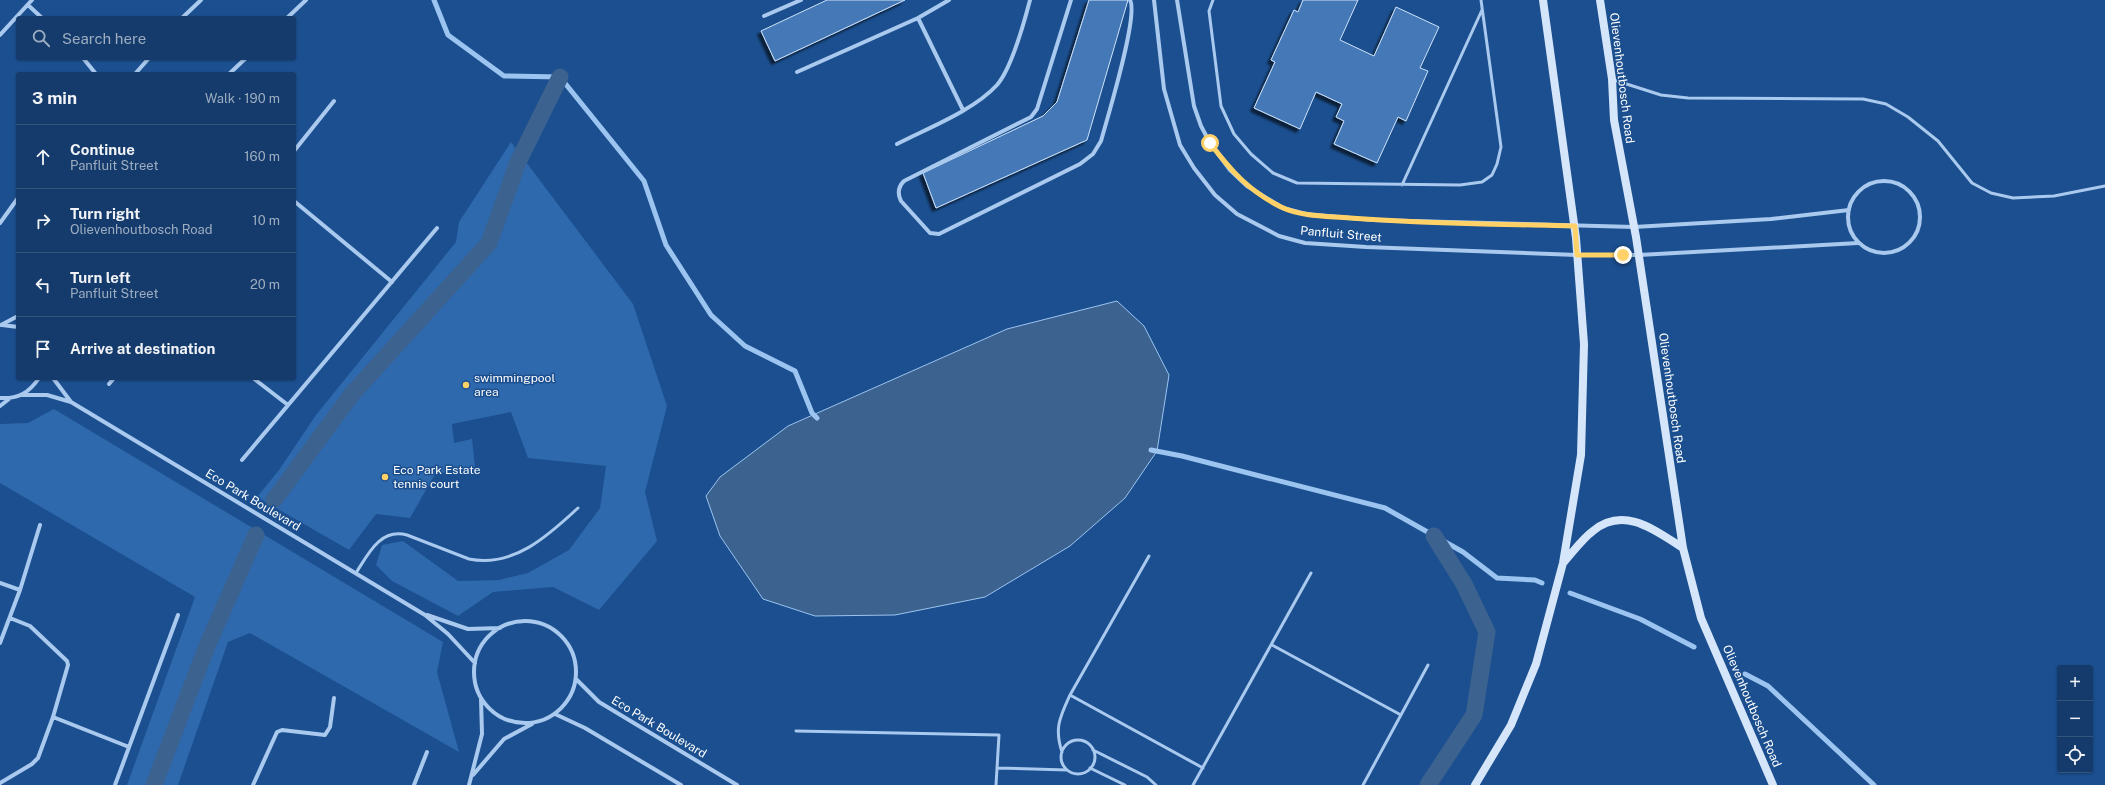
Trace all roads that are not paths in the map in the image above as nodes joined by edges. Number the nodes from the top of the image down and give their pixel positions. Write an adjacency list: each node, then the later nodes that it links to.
1 (32, 0): 16 (street)
2 (201, 0): 20 (street)
3 (306, 0): 21 (street)
4 (801, 0): 22 (street)
5 (950, 0): 24 (street)
6 (1030, 0): 35 (street)
7 (1064, 0): 15 (street)
8 (1130, 0): 15 (street)
9 (1154, 0): 48 (street, Panfluit Street)
10 (1177, 0): 44 (street, Panfluit Street)
11 (1213, 0): 38 (lane)
12 (1481, 0): 17 (lane)
13 (1543, 0): 44 (main road)
14 (1600, 0): 33 (main road, Olievenhoutbosch Road)
15 (1070, 1)
16 (28, 5): 18 (street); 19 (street)
17 (1482, 10): 38 (lane); 38 (lane)
18 (18, 16)
19 (40, 16)
20 (184, 16)
21 (289, 16)
22 (764, 16)
23 (16, 18): 25 (street)
24 (918, 18): 32 (street); 35 (street)
25 (0, 35)
26 (85, 60): 29 (street)
27 (147, 60): 30 (street)
28 (244, 60): 31 (street)
29 (94, 72)
30 (137, 72)
31 (231, 72)
32 (797, 72)
33 (1612, 79): 39 (lane); 45 (main road, Olievenhoutbosch Road)
34 (334, 101): 37 (street)
35 (963, 110): 36 (street)
36 (897, 144)
37 (296, 148)
38 (1402, 185)
39 (2105, 186)
40 (16, 201): 43 (street)
41 (296, 203): 50 (street)
42 (1849, 210): 45 (street, Panfluit Street); 47 (street); 47 (street)
43 (0, 223)
44 (1575, 226): 45 (street, Panfluit Street); 48 (main road)
45 (1634, 227): 49 (main road, Olievenhoutbosch Road)
46 (437, 228): 50 (street)
47 (1858, 242): 49 (street, Panfluit Street)
48 (1577, 255): 49 (street, Panfluit Street); 70 (main road)
49 (1639, 256): 68 (main road, Olievenhoutbosch Road)
50 (392, 282): 63 (street)
51 (16, 317): 52 (street)
52 (0, 325): 53 (street)
53 (16, 327)
54 (38, 380): 59 (street)
55 (55, 380): 62 (street, Eco Park Boulevard)
56 (112, 380): 58 (street)
57 (256, 380): 63 (street)
58 (109, 384)
59 (22, 395): 61 (street); 62 (street, Eco Park Boulevard)
60 (0, 398): 61 (street)
61 (9, 399): 64 (street)
62 (72, 402): 71 (street, Eco Park Boulevard)
63 (288, 405): 65 (street)
64 (0, 406)
65 (242, 460)
66 (578, 508): 71 (lane)
67 (40, 525): 74 (street)
68 (1683, 548): 70 (main road); 114 (main road, Olievenhoutbosch Road)
69 (1149, 556): 84 (lane)
70 (1563, 563): 113 (main road)
71 (356, 573): 76 (street, Eco Park Boulevard)
72 (1311, 573): 80 (lane)
73 (0, 583): 74 (street)
74 (20, 590): 77 (street)
75 (178, 615): 92 (street)
76 (425, 615): 78 (street, Eco Park Boulevard); 81 (street, Eco Park Boulevard)
77 (10, 618): 79 (street); 89 (street)
78 (500, 628): 81 (street); 83 (street)
79 (0, 643)
80 (1272, 645): 88 (lane); 98 (lane)
81 (475, 664): 86 (street)
82 (1428, 665): 88 (lane)
83 (576, 679): 87 (street); 107 (street, Eco Park Boulevard)
84 (1070, 695): 95 (lane); 98 (lane)
85 (334, 698): 103 (street)
86 (481, 698): 90 (street); 100 (street)
87 (555, 714): 90 (street); 106 (street)
88 (1401, 715): 112 (lane)
89 (53, 717): 92 (street); 101 (street)
90 (533, 723): 100 (street)
91 (796, 731): 96 (lane)
92 (129, 747): 102 (street)
93 (1093, 750): 95 (lane); 97 (lane); 110 (lane)
94 (427, 752): 104 (street)
95 (1062, 752): 99 (lane)
96 (997, 768): 99 (lane); 108 (lane)
97 (1090, 768): 99 (lane); 109 (lane)
98 (1203, 768): 111 (lane)
99 (1066, 770)
100 (472, 777): 105 (street)
101 (0, 783)
102 (115, 785)
103 (253, 785)
104 (414, 785)
105 (469, 785)
106 (681, 785)
107 (736, 785)
108 (996, 785)
109 (1125, 785)
110 (1156, 785)
111 (1193, 785)
112 (1363, 785)
113 (1475, 785)
114 (1773, 785)

